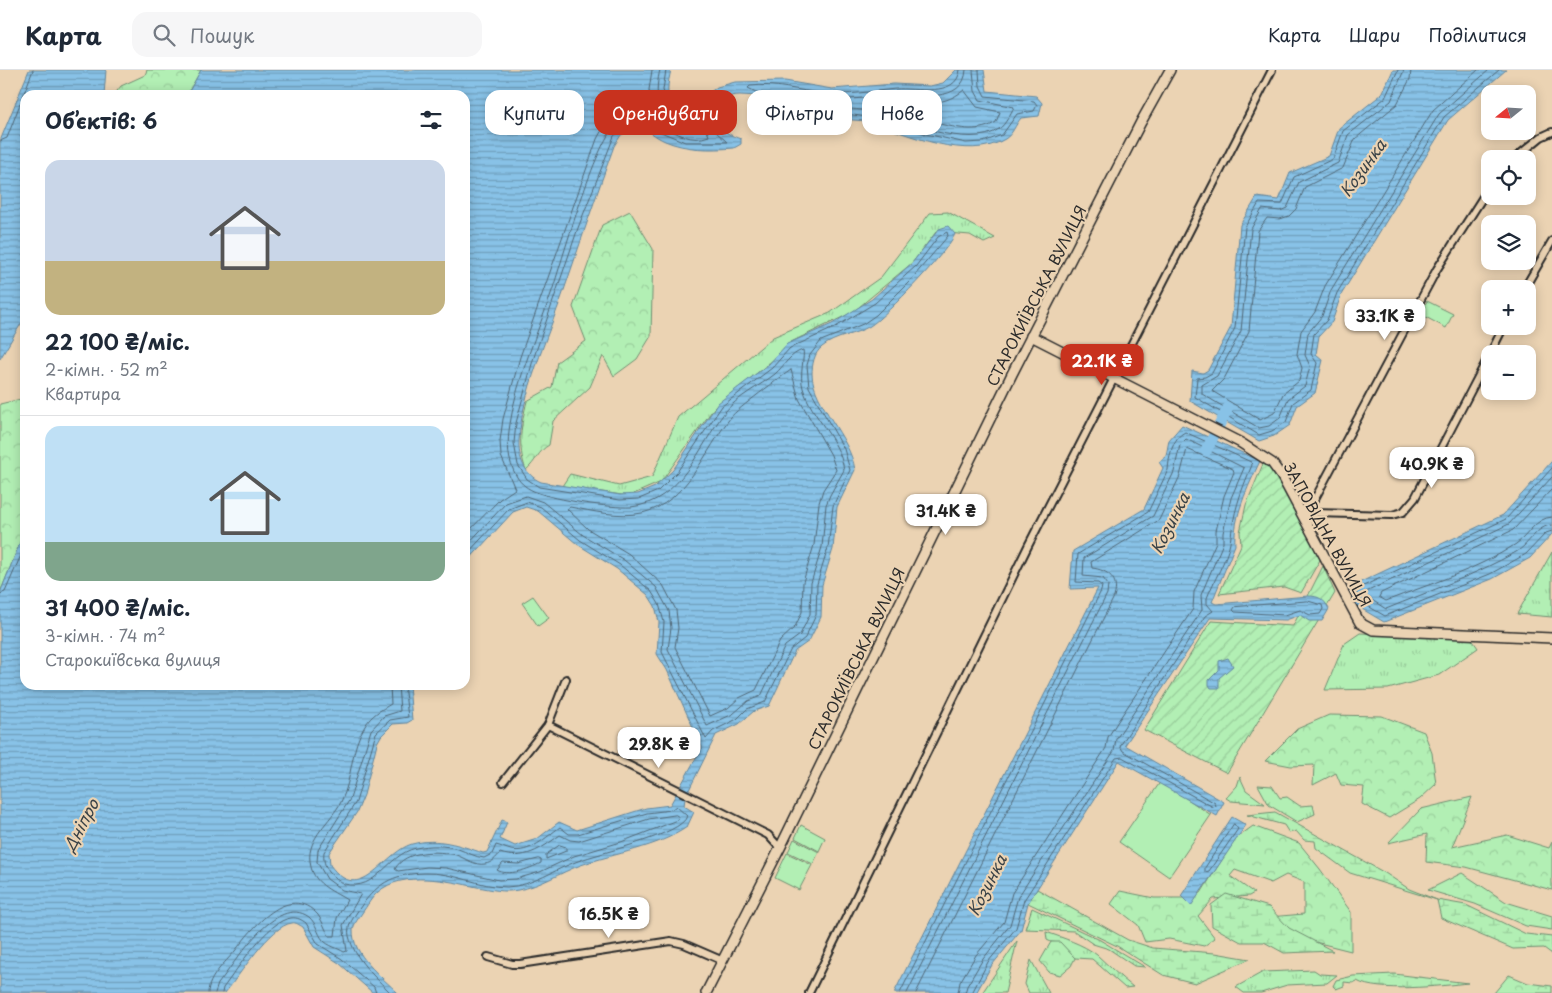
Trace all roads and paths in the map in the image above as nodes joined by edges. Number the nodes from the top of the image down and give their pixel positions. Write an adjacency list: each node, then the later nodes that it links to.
1 (1272, 70): 10 (street)
2 (1168, 71): 8 (street, СТАРОКИЇВСЬКА ВУЛИЦЯ)
3 (1552, 132): 4 (street)
4 (1525, 150)
5 (1481, 200): 11 (street)
6 (1552, 241): 7 (street)
7 (1529, 280)
8 (1031, 336): 10 (street, ЗАПОВІДНА ВУЛИЦЯ); 17 (street, СТАРОКИЇВСЬКА ВУЛИЦЯ)
9 (1481, 371): 11 (street)
10 (1114, 379): 12 (street, ЗАПОВІДНА ВУЛИЦЯ); 21 (street)
11 (1312, 511): 12 (street)
12 (1303, 516): 13 (street, ЗАПОВІДНА ВУЛИЦЯ)
13 (1552, 638)
14 (566, 679): 15 (street)
15 (548, 725): 16 (street); 17 (street)
16 (503, 782)
17 (780, 848): 19 (street, СТАРОКИЇВСЬКА ВУЛИЦЯ)
18 (488, 957): 19 (street)
19 (721, 960): 20 (street, СТАРОКИЇВСЬКА ВУЛИЦЯ)
20 (706, 993)
21 (809, 993)

